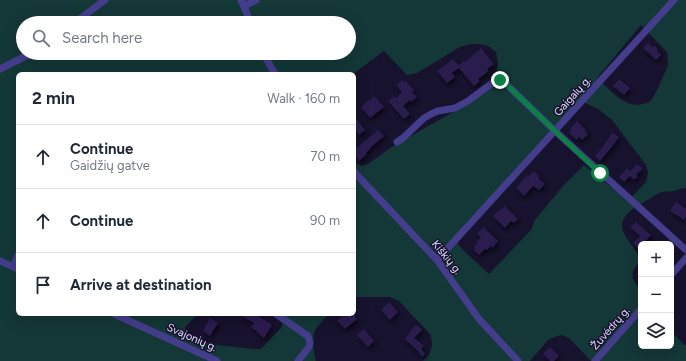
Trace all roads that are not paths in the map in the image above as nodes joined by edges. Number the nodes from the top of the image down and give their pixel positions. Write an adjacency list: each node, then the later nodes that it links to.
1 (104, 0): 5 (street)
2 (256, 0): 4 (street)
3 (674, 0): 11 (street, Gaigalų g.)
4 (243, 3): 6 (street)
5 (83, 16)
6 (248, 16)
7 (18, 60): 9 (street)
8 (267, 60): 10 (street)
9 (0, 69)
10 (274, 72)
11 (555, 131): 12 (street); 14 (street); 16 (street, Gaigalų g.)
12 (397, 142)
13 (356, 174): 16 (street, Kiškių g.)
14 (686, 250)
15 (686, 258): 19 (street)
16 (437, 260): 25 (street, Kiškių g.)
17 (0, 261): 18 (street)
18 (15, 268)
19 (674, 272)
20 (638, 312): 26 (street, Žuvėdrų g.)
21 (118, 316): 23 (street, Svajonių g.)
22 (279, 316): 24 (street)
23 (217, 361)
24 (298, 361)
25 (518, 361)
26 (595, 361)

